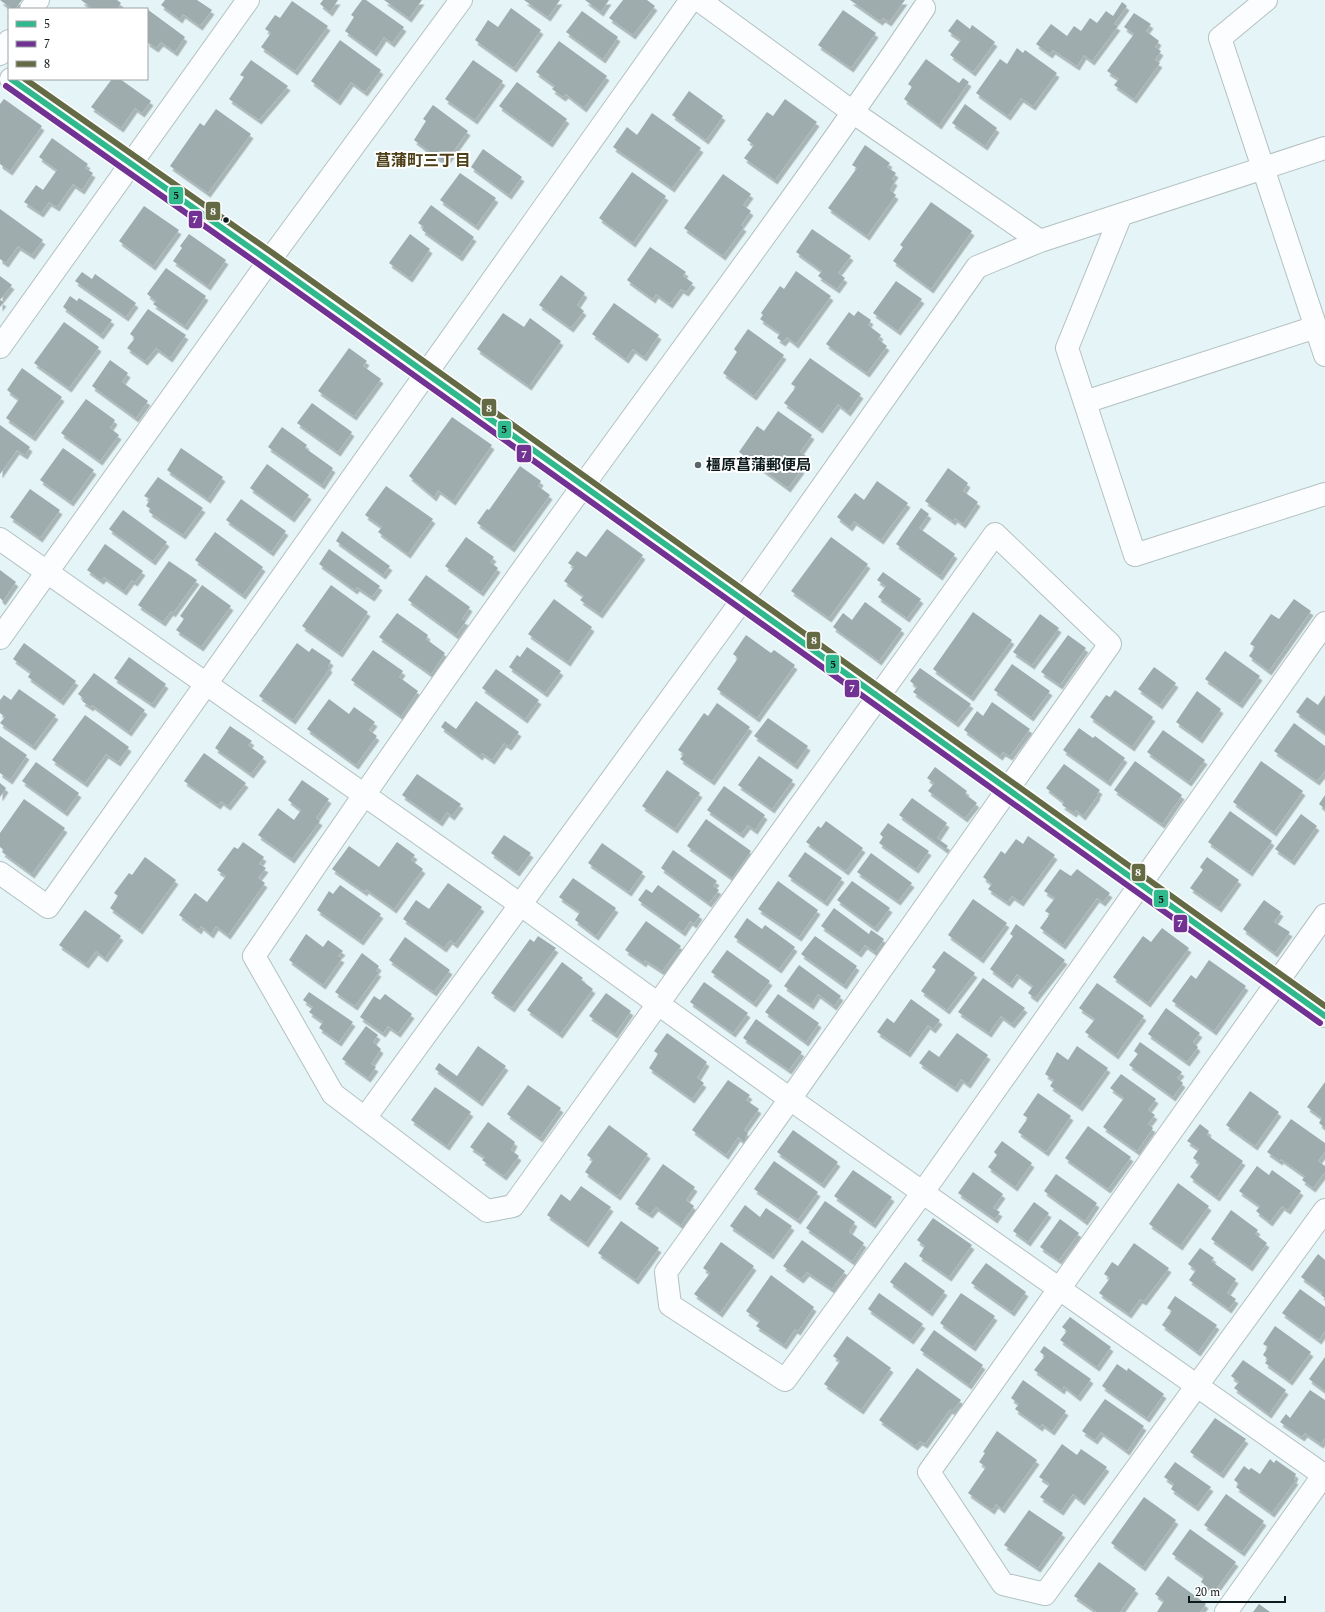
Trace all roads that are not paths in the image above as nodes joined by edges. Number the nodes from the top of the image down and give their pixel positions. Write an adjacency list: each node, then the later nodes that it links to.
1 (38, 0): 7 (street)
2 (248, 0): 14 (street)
3 (461, 0): 18 (street)
4 (691, 0): 22 (street)
5 (698, 0): 12 (street)
6 (1266, 0): 15 (street)
7 (32, 8)
8 (924, 8): 12 (street)
9 (8, 42): 10 (street)
10 (0, 54)
11 (13, 80): 14 (street)
12 (854, 113): 17 (street); 24 (street)
13 (1325, 148): 15 (street)
14 (131, 164): 18 (street); 20 (street)
15 (1264, 168): 16 (street); 19 (street)
16 (1121, 215): 17 (street); 23 (street)
17 (1040, 240): 28 (street)
18 (269, 261): 22 (street); 27 (street)
19 (1316, 328): 21 (street); 23 (street)
20 (0, 347)
21 (1325, 355)
22 (426, 373): 24 (street); 31 (street)
23 (1085, 402): 25 (street)
24 (583, 486): 28 (street); 34 (street)
25 (1325, 494)
26 (0, 539): 27 (street)
27 (48, 572): 30 (street); 31 (street)
28 (742, 599): 32 (street); 37 (street)
29 (1325, 623): 36 (street)
30 (0, 638)
31 (206, 682): 34 (street); 35 (street)
32 (879, 696): 33 (street); 33 (street); 40 (street)
33 (1008, 791): 36 (street); 42 (street)
34 (363, 794): 37 (street); 43 (street)
35 (0, 873)
36 (1140, 884): 39 (street); 44 (street)
37 (521, 905): 40 (street); 43 (street)
38 (1325, 915): 39 (street)
39 (1277, 982): 41 (street); 46 (street)
40 (659, 1003): 42 (street); 43 (street)
41 (1325, 1016)
42 (790, 1099): 44 (street); 44 (street)
43 (364, 1118)
44 (923, 1192): 46 (street)
45 (1325, 1210): 47 (street)
46 (1060, 1288): 47 (street); 47 (street)
47 (1198, 1386): 48 (street)
48 (1324, 1475): 49 (street)
49 (1226, 1612)

